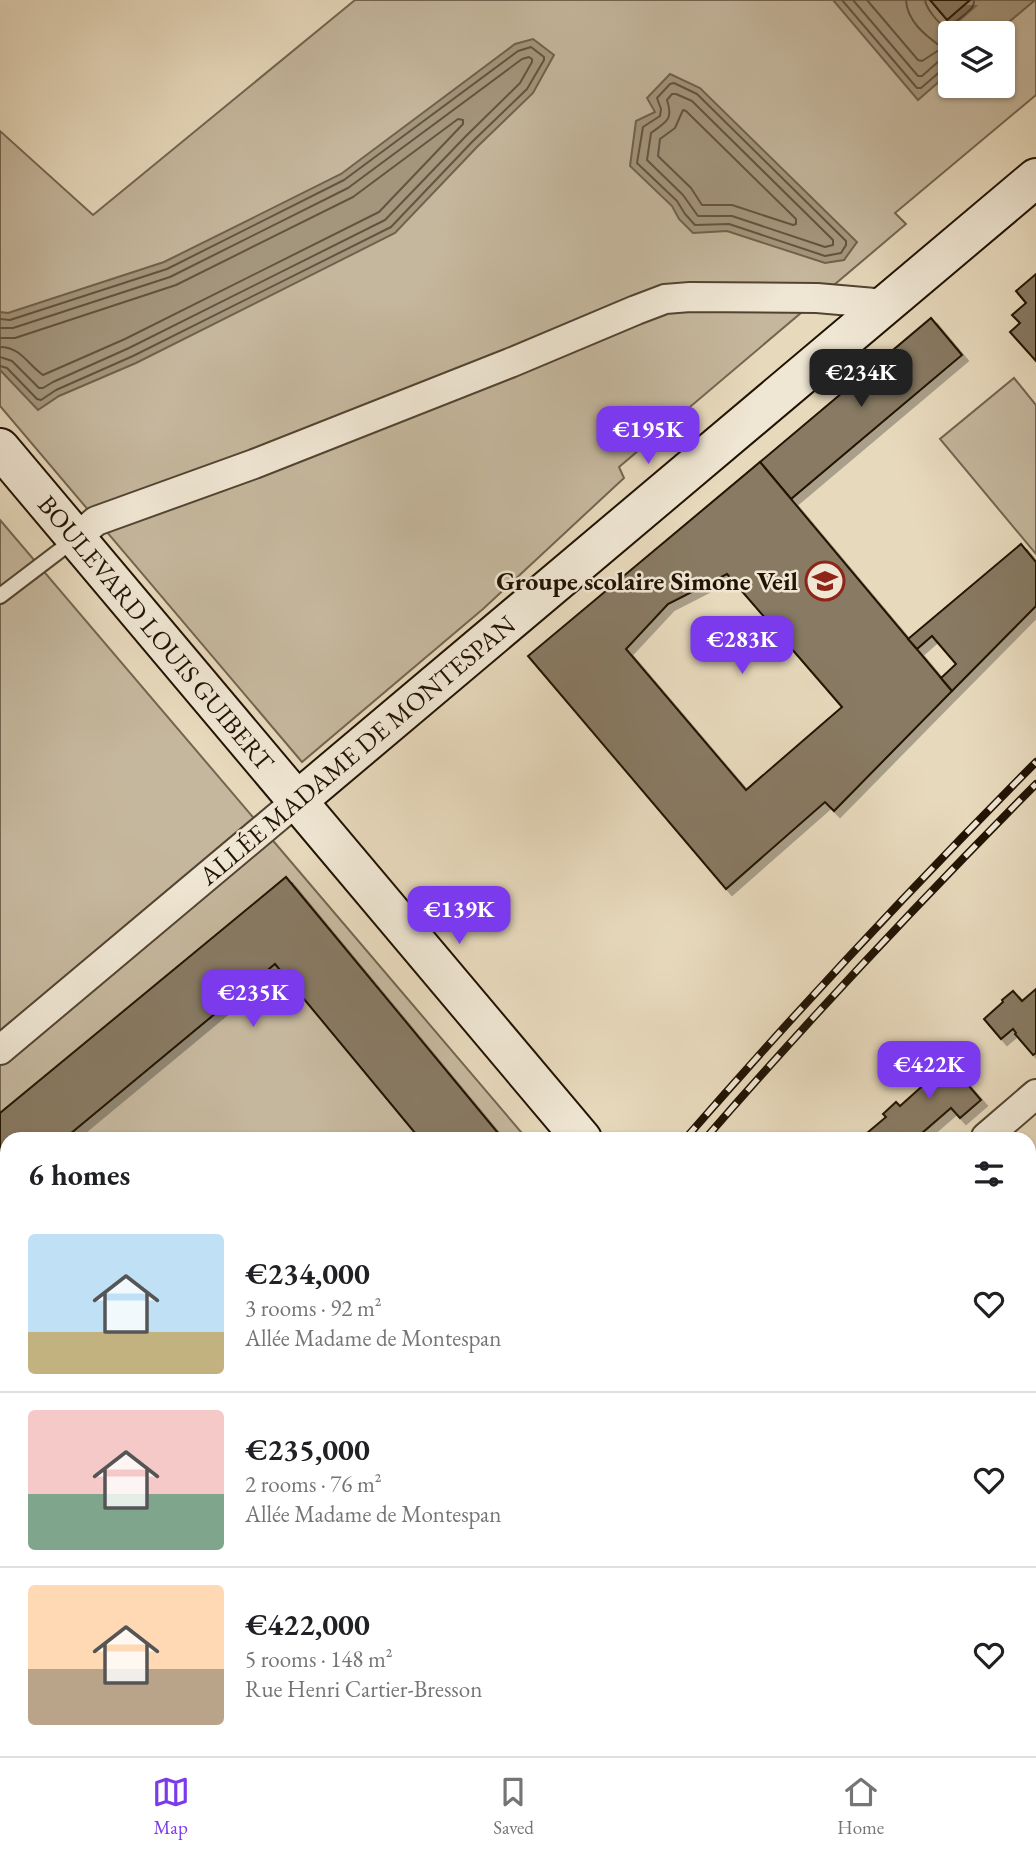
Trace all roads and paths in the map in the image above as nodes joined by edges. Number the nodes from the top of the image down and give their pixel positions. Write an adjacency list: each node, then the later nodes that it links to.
1 (1036, 178): 2 (street, ALLÉE MADAME DE MONTESPAN)
2 (886, 304): 4 (street); 6 (street, ALLÉE MADAME DE MONTESPAN)
3 (0, 449): 4 (street, BOULEVARD LOUIS GUIBERT)
4 (76, 538): 5 (lane); 6 (street, BOULEVARD LOUIS GUIBERT)
5 (0, 596)
6 (298, 800): 7 (street, ALLÉE MADAME DE MONTESPAN); 9 (street, BOULEVARD LOUIS GUIBERT)
7 (0, 1050)
8 (1036, 1094): 10 (street)
9 (576, 1132)
10 (994, 1132)

